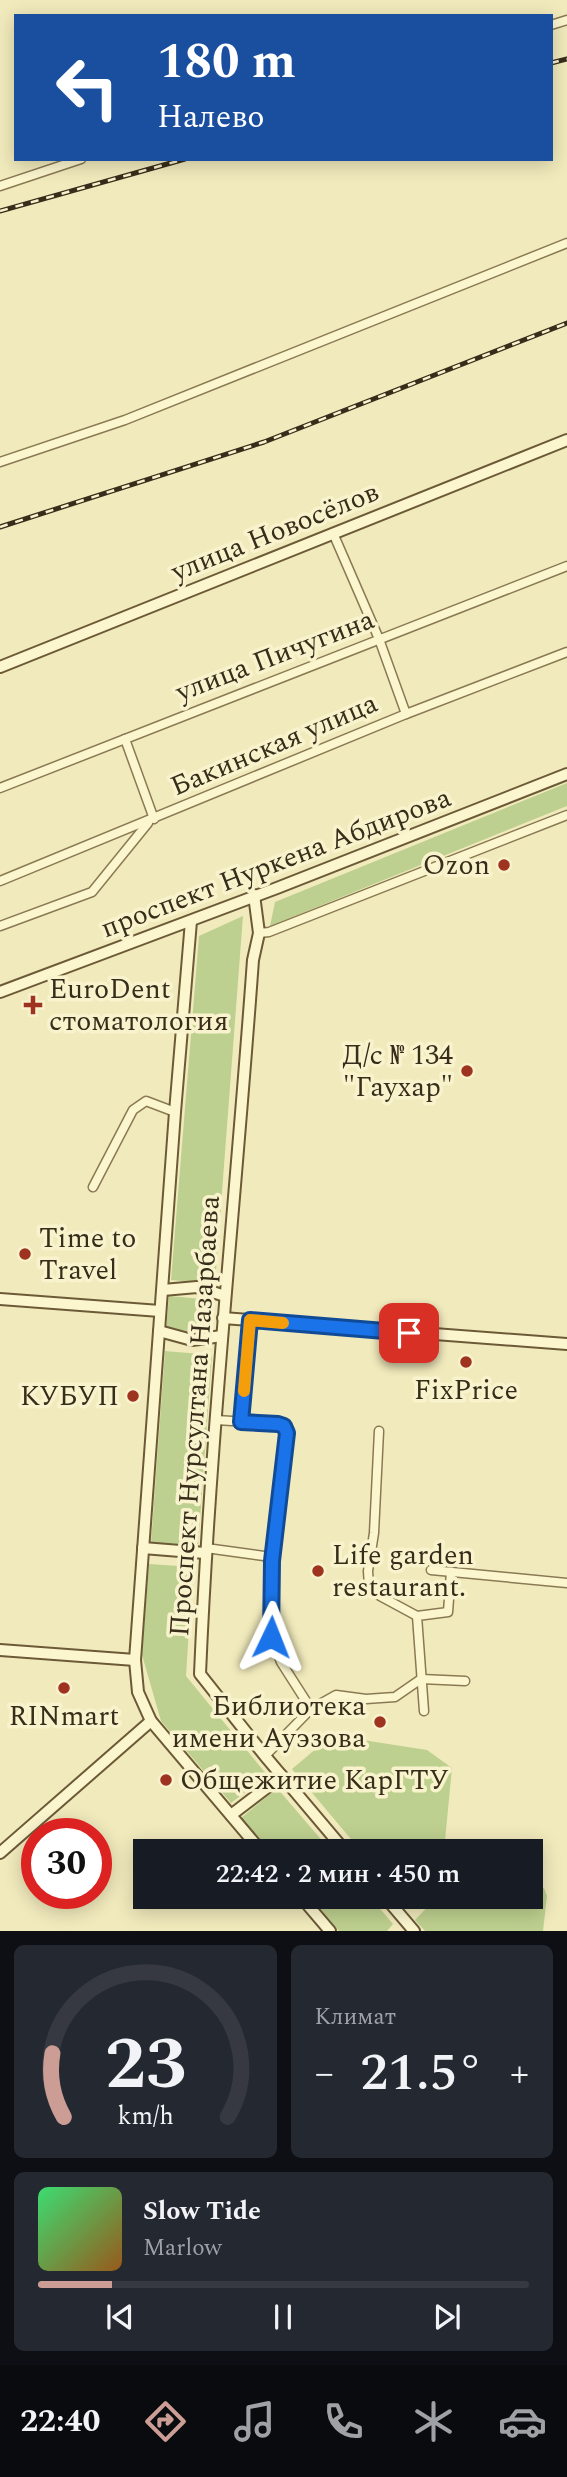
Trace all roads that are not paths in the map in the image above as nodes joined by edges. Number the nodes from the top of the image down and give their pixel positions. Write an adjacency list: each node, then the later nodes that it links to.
1 (75, 161): 2 (street)
2 (0, 186)
3 (567, 243): 5 (street)
4 (567, 440): 6 (main road, улица Новосёлов)
5 (0, 462)
6 (333, 533): 8 (street); 10 (main road, улица Новосёлов)
7 (567, 566): 8 (street, улица Пичугина)
8 (379, 639): 11 (street); 12 (street, улица Пичугина)
9 (567, 652): 11 (street, Бакинская улица)
10 (0, 667)
11 (406, 715): 16 (street, Бакинская улица)
12 (125, 739): 14 (street, улица Пичугина); 16 (street)
13 (567, 774): 18 (main road, проспект Нуркена Абдирова)
14 (0, 788)
15 (567, 815): 21 (street)
16 (152, 820): 17 (street, Бакинская улица); 20 (street)
17 (0, 881)
18 (254, 895): 19 (main road, проспект Нуркена Абдирова); 21 (main road, Проспект Нурсултана Назарбаева)
19 (191, 921): 22 (main road, проспект Нуркена Абдирова); 23 (main road, Проспект Нурсултана Назарбаева)
20 (0, 926)
21 (259, 933): 26 (main road, Проспект Нурсултана Назарбаева)
22 (0, 992)
23 (175, 1112): 24 (street); 25 (main road, Проспект Нурсултана Назарбаева)
24 (93, 1187)
25 (163, 1290): 26 (main road); 28 (main road, Проспект Нурсултана Назарбаева)
26 (225, 1296): 29 (main road, Проспект Нурсултана Назарбаева)
27 (0, 1299): 28 (main road)
28 (160, 1311): 31 (main road, Проспект Нурсултана Назарбаева)
29 (223, 1318): 30 (main road); 32 (main road, Проспект Нурсултана Назарбаева)
30 (250, 1320): 33 (main road); 35 (street)
31 (159, 1331): 32 (main road); 37 (main road, Проспект Нурсултана Назарбаева)
32 (222, 1336): 34 (main road, Проспект Нурсултана Назарбаева)
33 (567, 1344)
34 (216, 1420): 35 (street); 38 (main road, Проспект Нурсултана Назарбаева)
35 (241, 1422): 39 (street)
36 (379, 1431): 43 (street)
37 (142, 1548): 38 (main road); 45 (main road, Проспект Нурсултана Назарбаева)
38 (205, 1550): 39 (street); 51 (main road, Проспект Нурсултана Назарбаева)
39 (272, 1561): 48 (street)
40 (431, 1570): 41 (street)
41 (451, 1572): 42 (street); 43 (street)
42 (567, 1583)
43 (417, 1616): 46 (street)
44 (0, 1650): 45 (main road)
45 (135, 1660): 50 (main road, Проспект Нурсултана Назарбаева)
46 (421, 1679): 47 (street); 48 (street); 49 (street)
47 (465, 1681)
48 (311, 1709): 51 (street)
49 (424, 1710)
50 (150, 1721): 53 (main road, Проспект Нурсултана Назарбаева); 56 (main road)
51 (265, 1756): 52 (main road, Проспект Нурсултана Назарбаева)
52 (282, 1776): 53 (main road); 55 (main road, Проспект Нурсултана Назарбаева)
53 (231, 1815): 54 (main road, Проспект Нурсултана Назарбаева)
54 (251, 1839)
55 (335, 1839)
56 (0, 1853)
57 (311, 1909): 59 (main road)
58 (395, 1909): 60 (main road)
59 (330, 1931)
60 (414, 1931)

